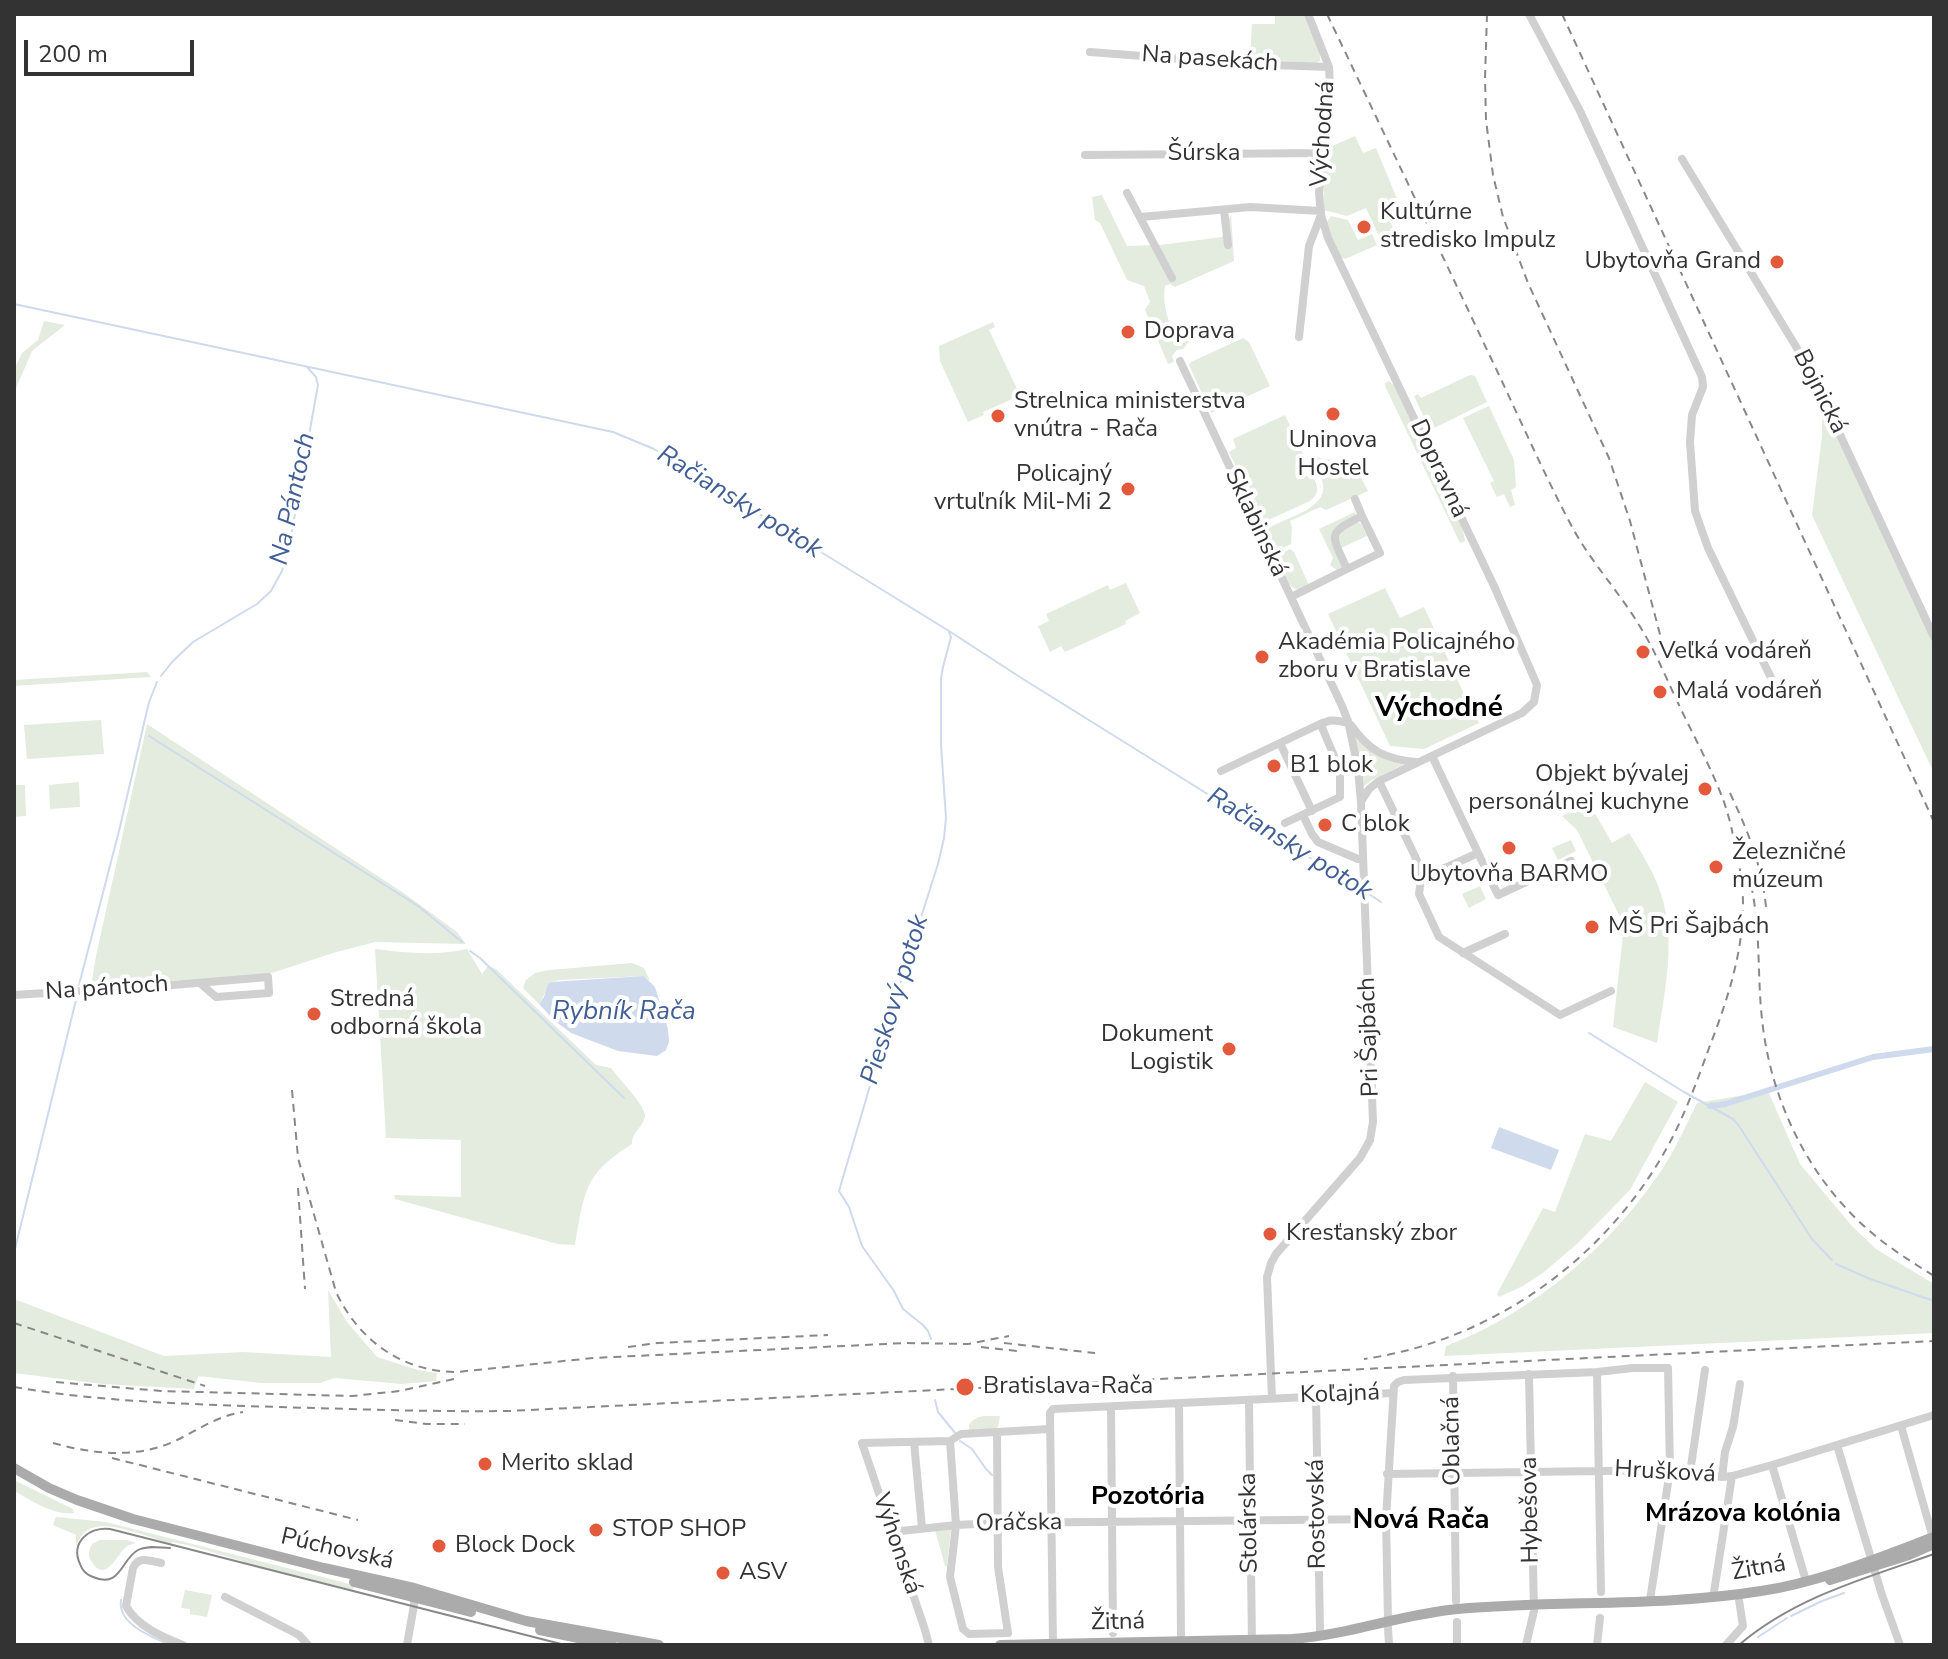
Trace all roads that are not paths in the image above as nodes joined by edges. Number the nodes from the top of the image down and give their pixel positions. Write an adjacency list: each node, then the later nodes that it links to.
1 (1308, 14): 4 (street, Východná)
2 (1529, 14): 21 (street)
3 (1090, 52): 4 (street, Na pasekách)
4 (1329, 67): 5 (street, Východná)
5 (1323, 153): 6 (street, Šúrska); 10 (street, Východná)
6 (1085, 155)
7 (1682, 159): 20 (street, Bojnická)
8 (1127, 193): 11 (street)
9 (1224, 210): 10 (street, Východná); 11 (street, Východná); 12 (street)
10 (1321, 213): 14 (street, Východná); 25 (street, Dopravná)
11 (1141, 217): 13 (street)
12 (1228, 245)
13 (1172, 278)
14 (1299, 337)
15 (1180, 361): 19 (street, Sklabinská)
16 (1355, 499): 17 (street, Sklabinská)
17 (1362, 516): 18 (street); 18 (street, Sklabinská)
18 (1347, 569): 19 (street, Sklabinská)
19 (1291, 597): 22 (street, Sklabinská)
20 (1934, 637)
21 (1769, 691)
22 (1348, 722): 23 (street); 26 (street); 29 (street, Sklabinská)
23 (1322, 723): 24 (street); 30 (street)
24 (1280, 743): 27 (street); 30 (street)
25 (1432, 756): 26 (street); 32 (street)
26 (1419, 762): 28 (street)
27 (1221, 771)
28 (1379, 781): 29 (street); 35 (street)
29 (1361, 803): 33 (street, Pri Šajbách)
30 (1308, 813): 31 (street); 33 (street)
31 (1285, 823)
32 (1478, 853): 34 (street); 35 (street)
33 (1363, 859): 50 (street, Pri Šajbách)
34 (1571, 861)
35 (1422, 875): 37 (street)
36 (1505, 934): 37 (street)
37 (1463, 953): 41 (street)
38 (200, 983): 38 (street, Na pántoch); 40 (street, Na pántoch)
39 (1611, 991): 41 (street)
40 (14, 995)
41 (1560, 1015): 42 (street)
42 (1570, 1020)
43 (1705, 1370): 66 (street)
44 (1597, 1372): 45 (street, Koľajná); 63 (street); 64 (street, Koľajná)
45 (1529, 1374): 46 (street, Koľajná); 65 (street, Hybešova)
46 (1453, 1376): 48 (street, Koľajná); 68 (street, Oblačná)
47 (1740, 1384): 71 (street)
48 (1393, 1393): 49 (street, Koľajná); 67 (street)
49 (1316, 1396): 50 (street, Koľajná); 73 (street, Rostovská)
50 (1272, 1398): 51 (street, Koľajná)
51 (1249, 1400): 52 (street, Koľajná); 76 (street, Stolárska)
52 (1179, 1404): 53 (street, Koľajná); 74 (street)
53 (1111, 1407): 56 (street, Koľajná); 75 (street)
54 (1934, 1415): 55 (street, Hrušková)
55 (1901, 1426): 60 (street, Hrušková); 82 (street)
56 (1050, 1429): 57 (street); 78 (street)
57 (997, 1432): 58 (street); 77 (street)
58 (950, 1441): 59 (street); 79 (street)
59 (914, 1442): 80 (street); 81 (street, Výhonská)
60 (1837, 1445): 61 (street, Hrušková); 85 (street)
61 (1772, 1465): 70 (street, Hrušková); 86 (street)
62 (14, 1468): 107 (main road, Púchovská)
63 (1598, 1470): 64 (street, Hrušková); 65 (street, Hrušková); 87 (street)
64 (1670, 1470): 66 (street, Hrušková); 91 (street)
65 (1531, 1472): 68 (street, Hrušková); 94 (street, Hybešova)
66 (1690, 1473): 71 (street, Hrušková)
67 (1387, 1474): 68 (street, Hrušková); 72 (street)
68 (1454, 1474): 93 (street, Oblačná)
69 (14, 1475): 90 (main road, Púchovská)
70 (1732, 1476): 71 (street, Hrušková); 88 (street)
71 (1722, 1477)
72 (1386, 1519): 73 (street, Oráčska); 97 (street)
73 (1318, 1520): 76 (street, Oráčska); 98 (street, Rostovská)
74 (1180, 1521): 75 (street, Oráčska); 76 (street, Oráčska); 100 (street)
75 (1112, 1522): 78 (street, Oráčska); 99 (street)
76 (1249, 1522): 101 (street, Stolárska)
77 (998, 1523): 78 (street, Oráčska); 79 (street, Oráčska); 79 (street)
78 (1052, 1523): 102 (street)
79 (956, 1525): 80 (street, Oráčska)
80 (922, 1528): 81 (street, Oráčska)
81 (892, 1532): 108 (street, Výhonská)
82 (1934, 1538): 85 (main road)
83 (1934, 1544): 85 (main road)
84 (161, 1563): 103 (street)
85 (1872, 1563): 86 (main road, Žitná); 92 (main road, Žitná); 117 (street)
86 (1806, 1581): 91 (main road, Žitná)
87 (1601, 1592)
88 (1714, 1592)
89 (225, 1597): 104 (street)
90 (414, 1597): 105 (street); 106 (main road, Púchovská)
91 (1650, 1600): 94 (main road, Žitná)
92 (1739, 1600): 94 (main road, Žitná); 116 (street)
93 (1456, 1601)
94 (1534, 1608): 97 (main road, Žitná); 114 (street, Hybešova)
95 (1600, 1618): 115 (street)
96 (1457, 1622): 113 (street)
97 (1388, 1624): 101 (main road, Žitná); 111 (main road, Žitná); 112 (street)
98 (1320, 1632)
99 (1113, 1633)
100 (1181, 1636)
101 (1252, 1643): 102 (main road, Žitná)
102 (1052, 1644): 110 (main road)
103 (183, 1645)
104 (308, 1645)
105 (407, 1645)
106 (612, 1645)
107 (659, 1645)
108 (929, 1645)
109 (1000, 1645): 110 (main road)
110 (1030, 1645)
111 (1289, 1645)
112 (1389, 1645)
113 (1457, 1645)
114 (1526, 1645)
115 (1597, 1645)
116 (1726, 1645)
117 (1900, 1645)

